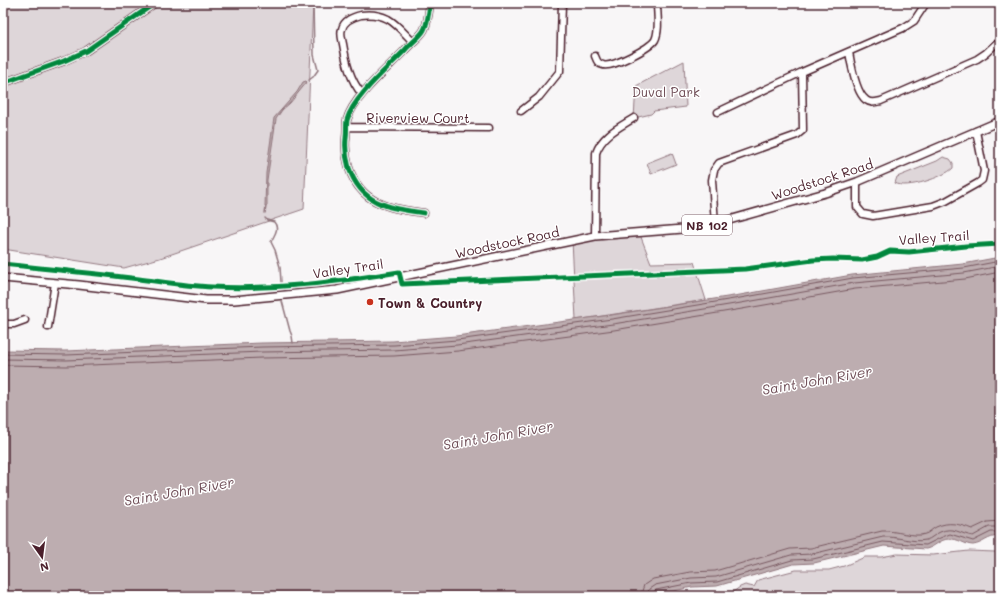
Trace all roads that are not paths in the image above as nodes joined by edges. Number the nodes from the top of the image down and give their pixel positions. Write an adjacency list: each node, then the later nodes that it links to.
1 (156, 3): 11 (street)
2 (430, 3): 7 (street)
3 (562, 3): 13 (street)
4 (657, 3): 9 (street)
5 (926, 3): 8 (street)
6 (1000, 40): 8 (street)
7 (413, 42): 12 (street); 12 (street)
8 (848, 52): 10 (street)
9 (595, 56)
10 (802, 72): 14 (street); 22 (street)
11 (3, 83)
12 (362, 94): 17 (street)
13 (521, 111)
14 (718, 112)
15 (634, 118): 23 (street)
16 (1000, 121): 19 (main road, Woodstock Road / NB 102)
17 (347, 127): 18 (street, Riverview Court); 21 (street)
18 (488, 128)
19 (976, 131): 20 (main road, Woodstock Road / NB 102); 20 (street)
20 (857, 182): 22 (main road, Woodstock Road / NB 102)
21 (424, 213)
22 (715, 224): 23 (main road, Woodstock Road / NB 102)
23 (595, 236): 25 (main road, Woodstock Road / NB 102)
24 (3, 278): 25 (main road, Woodstock Road / NB 102)
25 (55, 283): 28 (street)
26 (25, 320): 27 (street)
27 (3, 324)
28 (48, 327)

